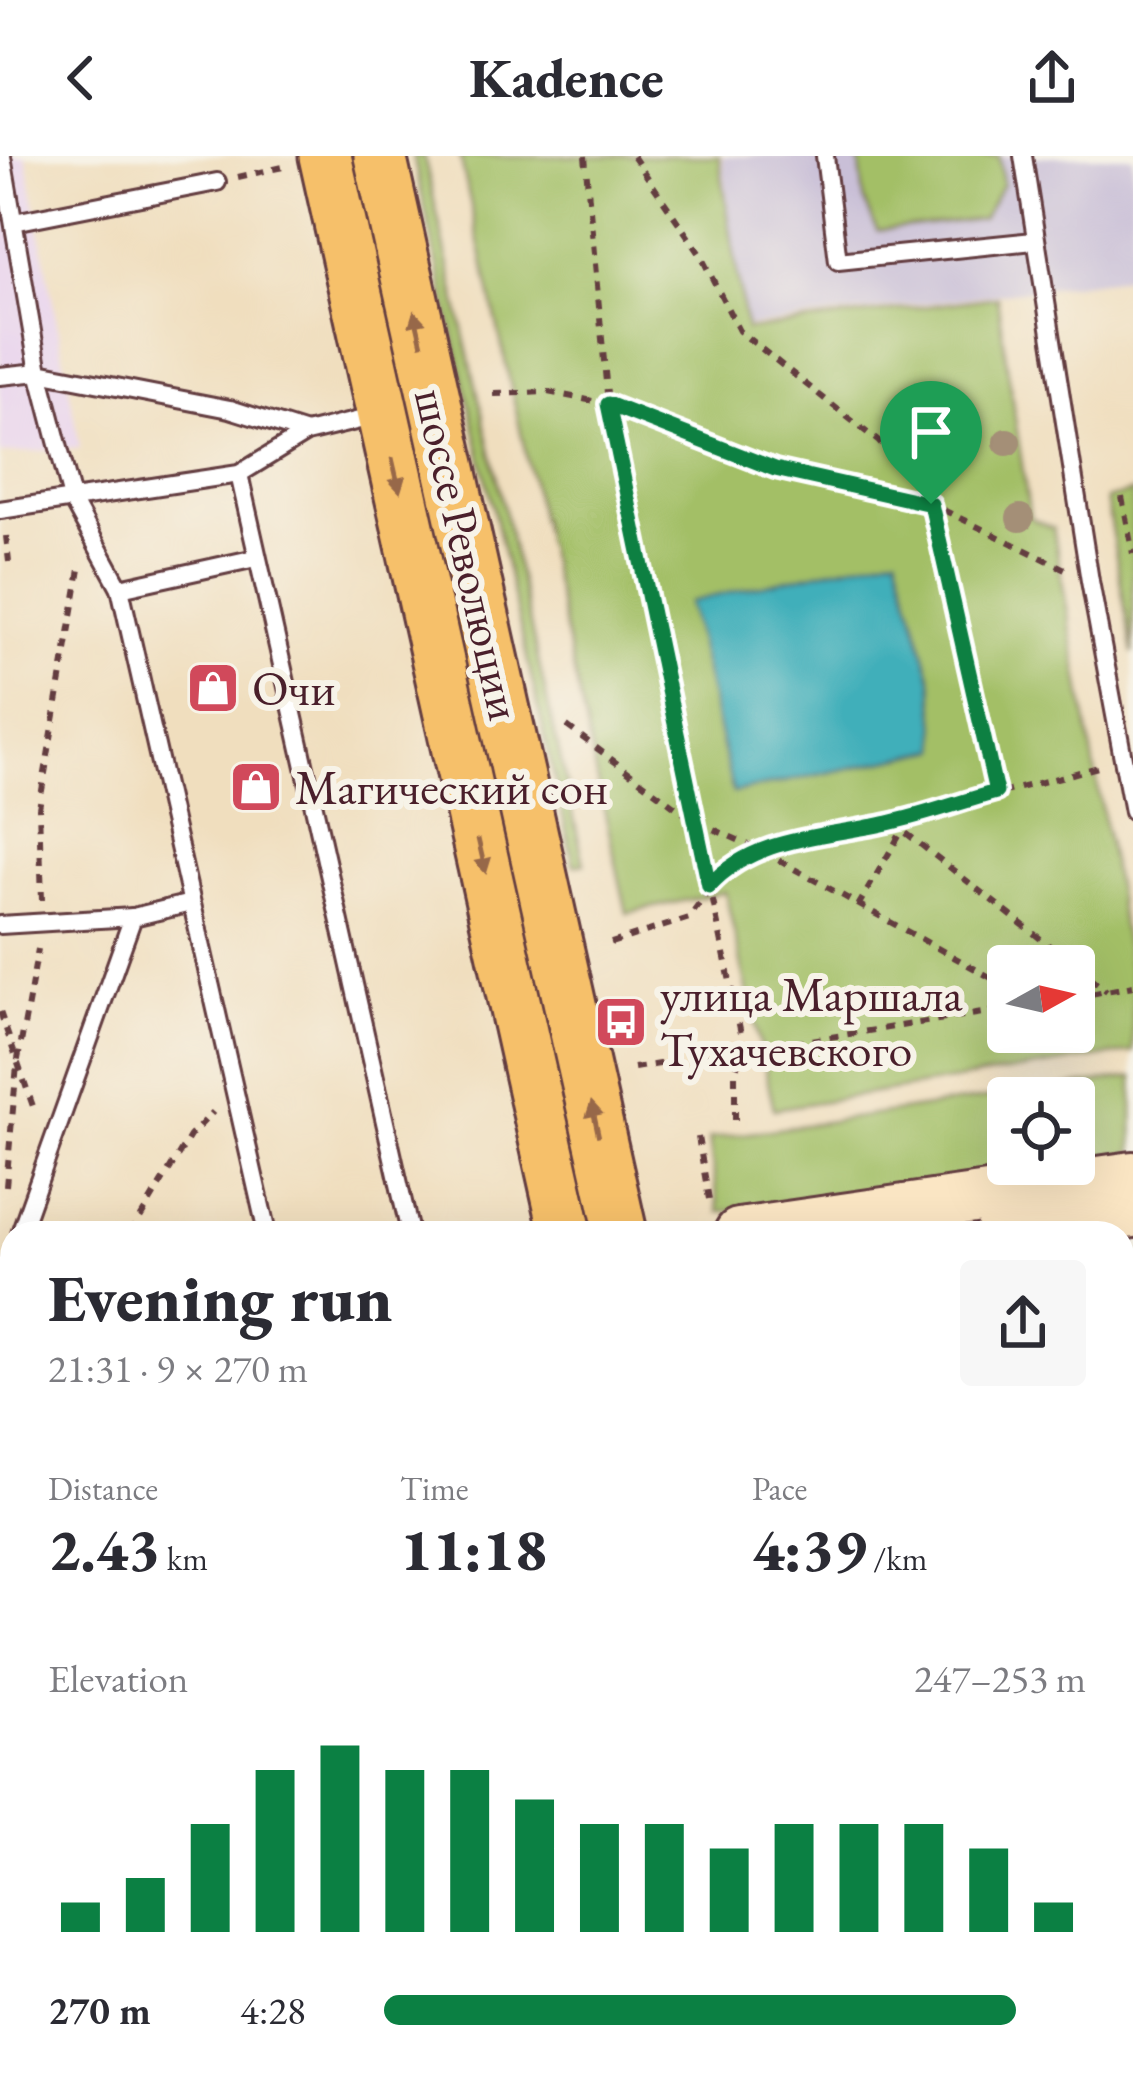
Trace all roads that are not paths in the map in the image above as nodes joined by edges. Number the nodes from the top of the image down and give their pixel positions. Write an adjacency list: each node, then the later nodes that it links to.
1 (2, 156): 7 (lane)
2 (380, 156): 28 (main road, шоссе Революции, one-way to 2)
3 (825, 156): 8 (lane)
4 (1022, 156): 8 (lane)
5 (325, 157): 11 (main road, шоссе Революции)
6 (217, 182): 7 (lane)
7 (14, 222): 9 (lane)
8 (1034, 241): 18 (lane)
9 (39, 372): 10 (lane); 12 (lane); 14 (lane)
10 (0, 376)
11 (382, 415): 12 (lane); 27 (main road, шоссе Революции, one-way to 27)
12 (305, 433): 13 (lane)
13 (239, 475): 14 (lane); 16 (lane)
14 (73, 502): 15 (lane); 17 (lane)
15 (0, 510)
16 (256, 559): 17 (lane); 26 (lane)
17 (121, 588): 19 (lane)
18 (1133, 812)
19 (191, 902): 20 (lane); 25 (lane)
20 (133, 917): 21 (lane); 24 (lane)
21 (0, 925)
22 (1133, 1176): 29 (street)
23 (1133, 1213): 30 (street)
24 (24, 1221)
25 (264, 1221)
26 (407, 1221)
27 (563, 1221)
28 (618, 1221)
29 (725, 1221)
30 (1080, 1221)

